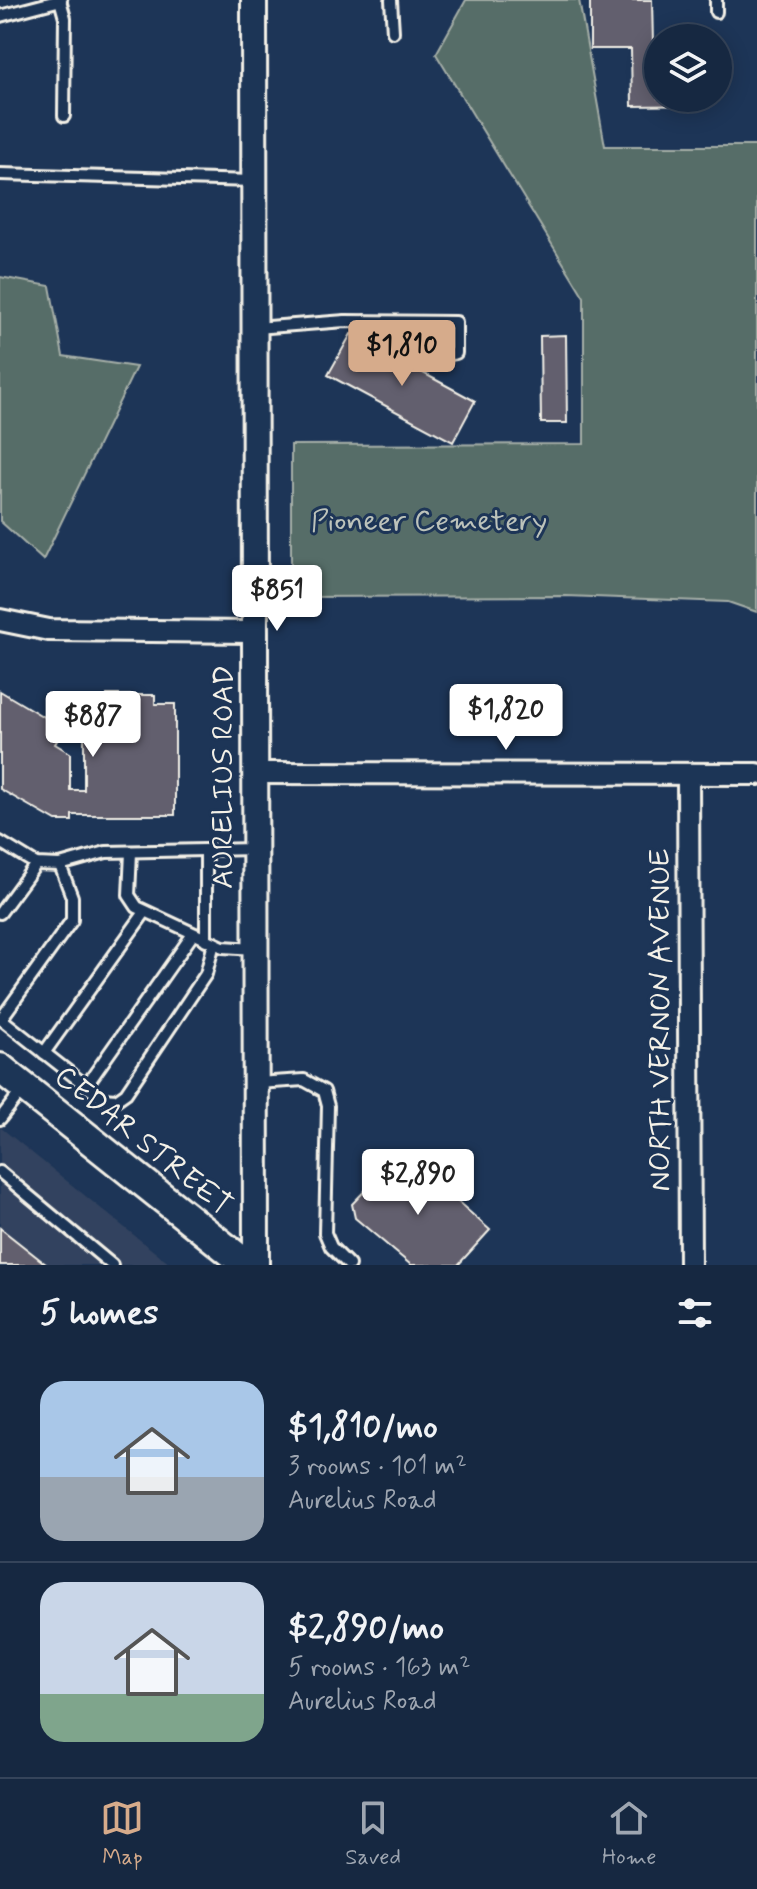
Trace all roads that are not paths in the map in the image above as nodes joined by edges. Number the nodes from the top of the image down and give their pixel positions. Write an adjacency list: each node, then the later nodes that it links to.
1 (61, 0): 6 (lane); 8 (lane)
2 (254, 0): 10 (street, AURELIUS ROAD)
3 (391, 0): 7 (lane)
4 (716, 0): 5 (lane)
5 (716, 12)
6 (0, 16)
7 (393, 32)
8 (64, 116)
9 (0, 174): 10 (lane)
10 (254, 181): 12 (street, AURELIUS ROAD)
11 (365, 321): 11 (lane); 12 (lane)
12 (254, 328): 14 (street, AURELIUS ROAD)
13 (0, 620): 14 (street)
14 (253, 632): 15 (street, AURELIUS ROAD)
15 (255, 773): 17 (street); 19 (street, AURELIUS ROAD)
16 (757, 774): 17 (street)
17 (688, 775): 41 (street, NORTH VERNON AVENUE)
18 (0, 842): 22 (lane)
19 (255, 849): 20 (lane); 28 (street, AURELIUS ROAD)
20 (206, 850): 21 (lane); 27 (lane)
21 (131, 852): 23 (lane); 24 (lane)
22 (36, 864): 23 (lane); 25 (lane)
23 (60, 865): 29 (lane)
24 (145, 912): 26 (lane); 30 (lane)
25 (0, 913)
26 (193, 934): 27 (lane); 33 (lane)
27 (210, 941): 28 (lane); 33 (lane)
28 (255, 949): 32 (street, AURELIUS ROAD)
29 (0, 1019): 30 (lane)
30 (44, 1053): 33 (lane)
31 (0, 1068): 34 (main road, CEDAR STREET)
32 (255, 1083): 39 (street, AURELIUS ROAD); 40 (lane)
33 (86, 1086)
34 (24, 1088): 35 (lane); 38 (main road, CEDAR STREET)
35 (0, 1119)
36 (0, 1172): 37 (lane)
37 (105, 1263)
38 (247, 1265)
39 (256, 1265)
40 (349, 1265)
41 (690, 1265)

